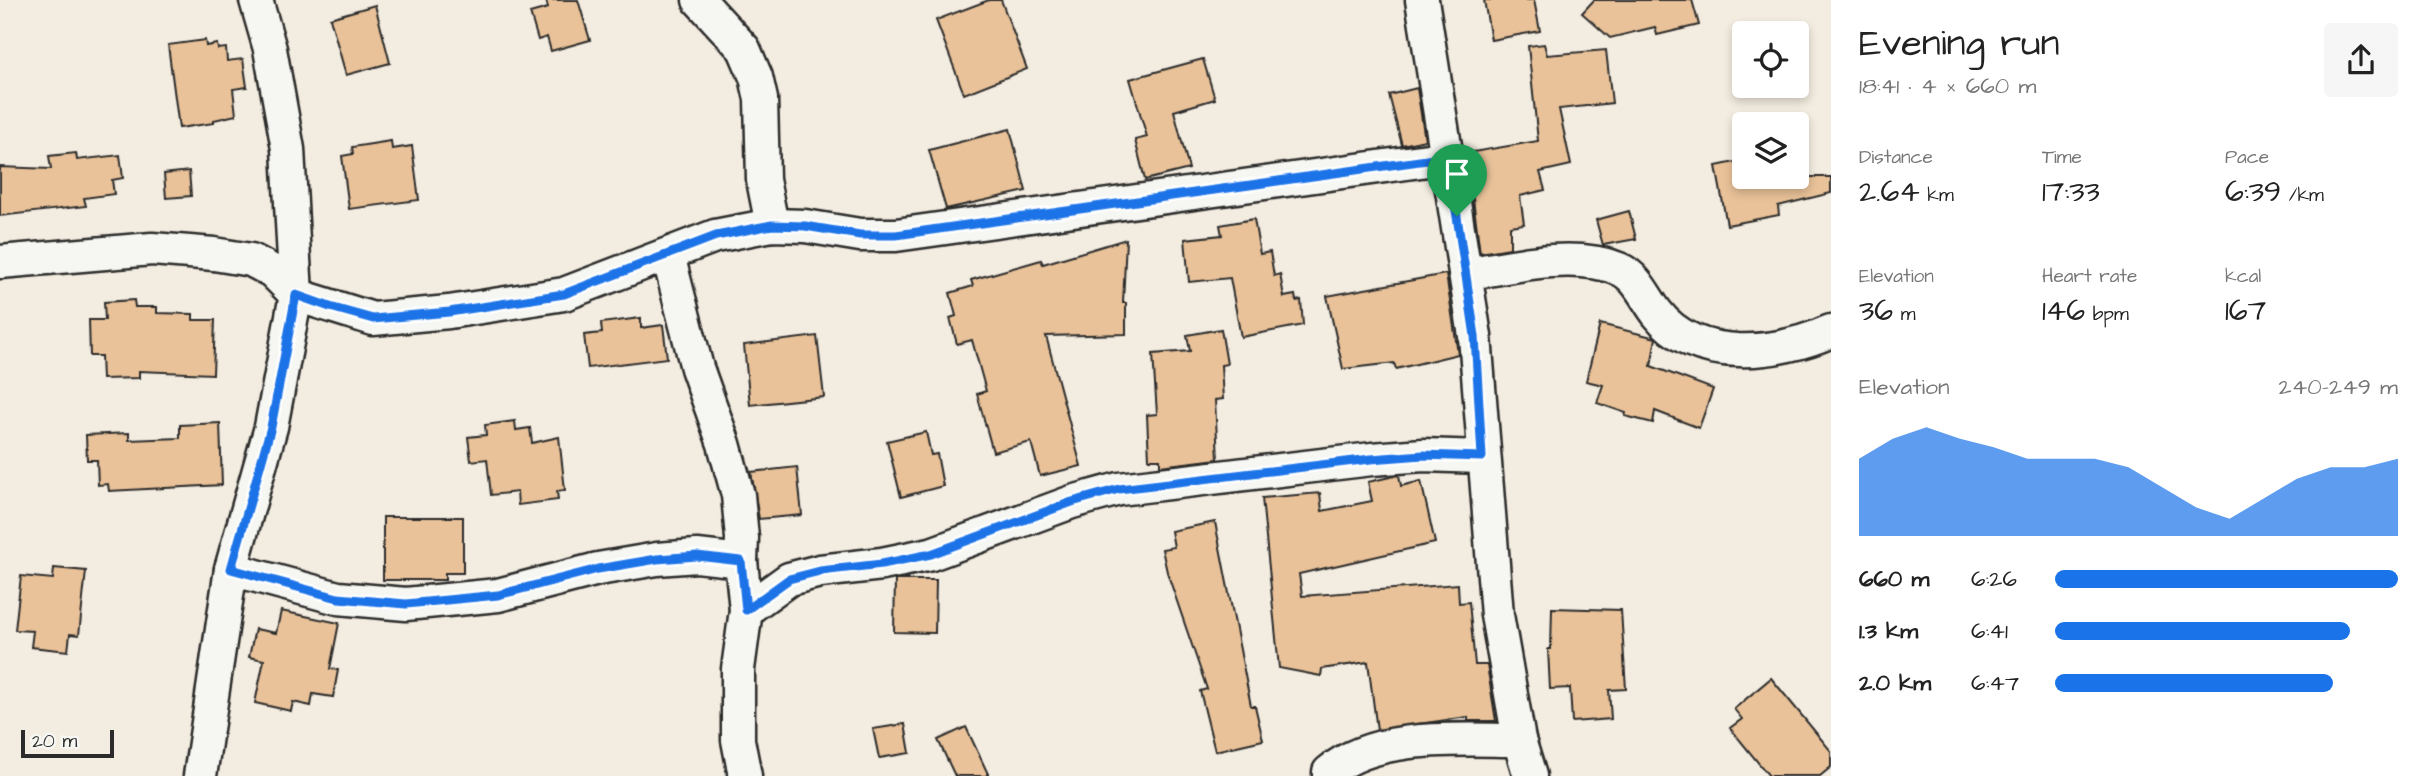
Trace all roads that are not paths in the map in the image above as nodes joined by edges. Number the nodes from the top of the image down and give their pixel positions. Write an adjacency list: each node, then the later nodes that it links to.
1 (256, 0): 9 (street)
2 (699, 0): 5 (street)
3 (1422, 0): 4 (street)
4 (1448, 157): 5 (street); 8 (street)
5 (772, 225): 6 (street)
6 (668, 255): 9 (street); 12 (street)
7 (0, 262): 9 (street)
8 (1466, 274): 10 (street); 11 (street)
9 (296, 295): 13 (street)
10 (1831, 331)
11 (1482, 457): 14 (street); 15 (street)
12 (741, 561): 13 (street); 14 (street)
13 (231, 569): 16 (street)
14 (746, 610): 17 (street)
15 (1519, 740): 18 (street); 19 (street)
16 (200, 776)
17 (745, 776)
18 (1329, 776)
19 (1530, 776)

